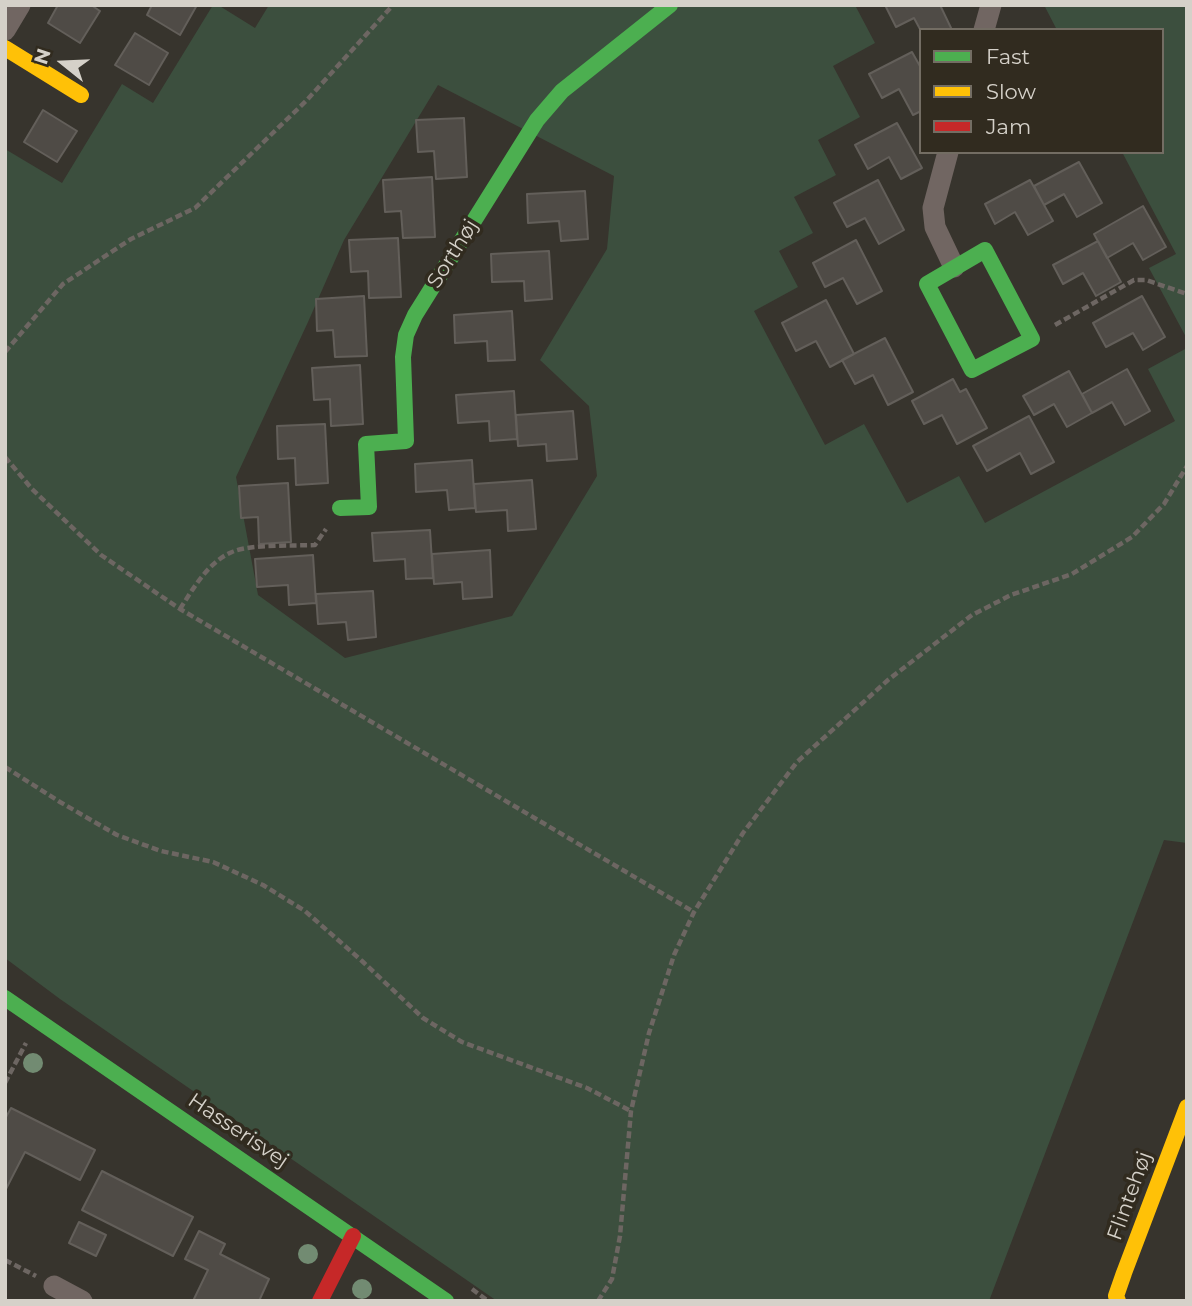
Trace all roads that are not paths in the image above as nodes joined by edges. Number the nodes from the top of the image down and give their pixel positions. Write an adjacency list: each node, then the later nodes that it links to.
1 (20, 5): 5 (street)
2 (670, 5): 10 (street, Sorthøj)
3 (991, 5): 4 (street)
4 (985, 28)
5 (5, 30)
6 (5, 48): 7 (street)
7 (81, 95)
8 (946, 154): 9 (street)
9 (954, 267): 9 (street)
10 (340, 509)
11 (5, 998): 13 (street, Hasserisvej)
12 (1187, 1107): 18 (street, Flintehøj)
13 (353, 1236): 16 (street); 17 (street, Hasserisvej)
14 (54, 1286): 15 (street)
15 (82, 1301)
16 (320, 1301)
17 (446, 1301)
18 (1118, 1301)

